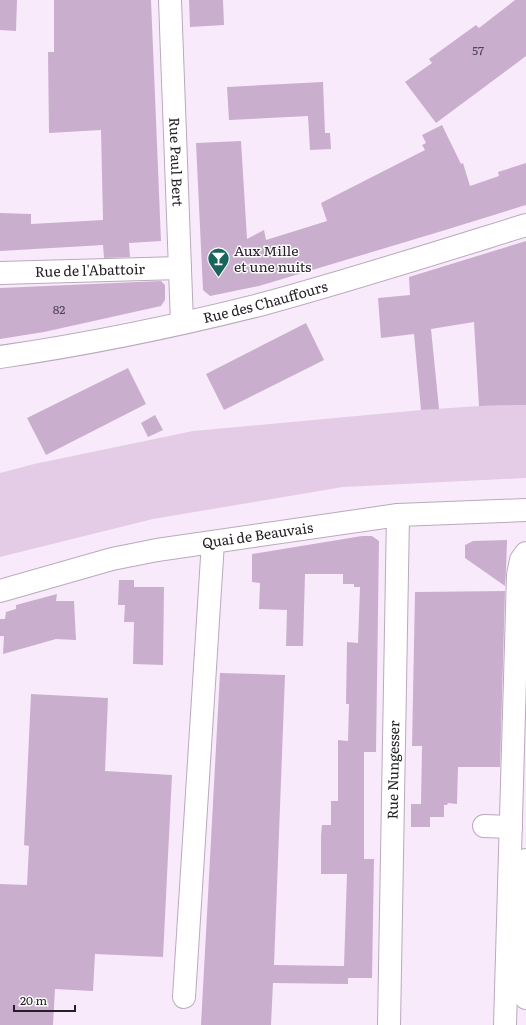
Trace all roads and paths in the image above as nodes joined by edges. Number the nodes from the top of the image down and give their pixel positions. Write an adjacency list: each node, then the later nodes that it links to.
1 (170, 0): 3 (street, Rue Paul Bert)
2 (526, 225): 5 (street, Rue des Chauffours)
3 (180, 268): 4 (street, Rue de l'Abattoir); 5 (street, Rue Paul Bert)
4 (0, 273)
5 (182, 323): 6 (street, Rue des Chauffours)
6 (0, 357)
7 (524, 510): 8 (street, Quai de Beauvais)
8 (398, 514): 9 (street, Quai de Beauvais); 18 (street, Rue Nungesser)
9 (214, 542): 11 (street, Quai de Beauvais); 16 (street)
10 (526, 553): 12 (street)
11 (0, 590)
12 (521, 621): 14 (street)
13 (484, 826): 14 (street)
14 (511, 827): 17 (street)
15 (526, 860): 17 (street)
16 (184, 997)
17 (516, 1012)
18 (389, 1025)

